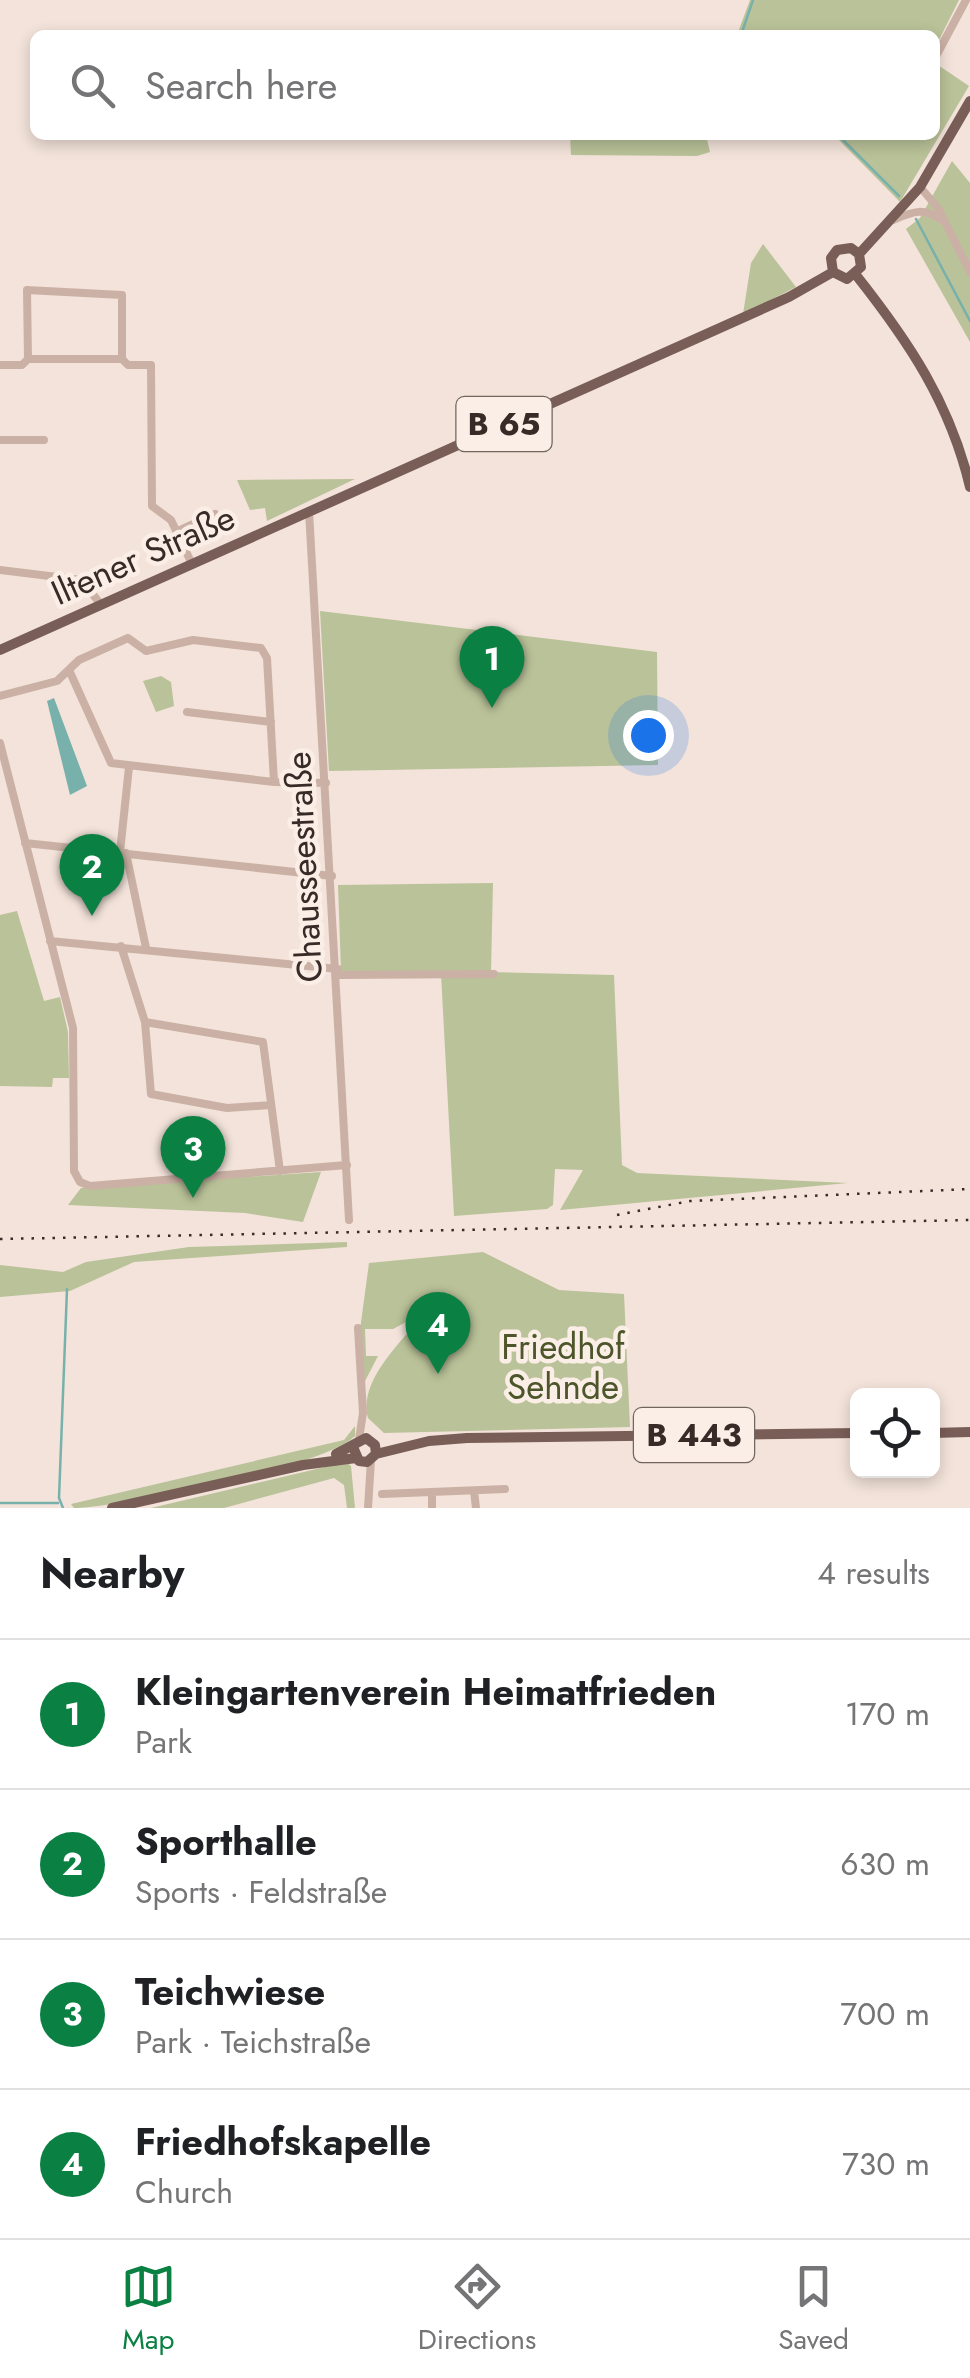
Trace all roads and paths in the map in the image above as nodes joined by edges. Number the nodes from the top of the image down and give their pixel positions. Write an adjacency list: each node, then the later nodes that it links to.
1 (966, 0): 2 (street)
2 (940, 49)
3 (970, 101): 4 (main road)
4 (917, 191): 5 (street); 6 (main road); 7 (street)
5 (930, 212): 6 (street); 7 (street)
6 (893, 220): 8 (main road)
7 (946, 224): 10 (street)
8 (859, 254): 9 (main road); 11 (main road)
9 (833, 272): 11 (main road); 18 (main road, B 65)
10 (970, 272)
11 (856, 275): 17 (main road)
12 (122, 359): 13 (street); 13 (street); 20 (street)
13 (28, 360): 14 (street)
14 (0, 365)
15 (0, 440): 16 (street)
16 (44, 440)
17 (970, 488)
18 (309, 511): 21 (main road, Iltener Straße / B 65); 32 (street, Chausseestraße)
19 (215, 514): 20 (street)
20 (176, 532): 21 (street)
21 (192, 564): 23 (main road, Iltener Straße / B 65)
22 (0, 570): 23 (street)
23 (101, 605): 24 (main road, Iltener Straße / B 65)
24 (0, 650)
25 (70, 670): 26 (street); 28 (street); 30 (street)
26 (0, 696)
27 (186, 712): 28 (street)
28 (271, 722): 31 (street)
29 (0, 743): 33 (street)
30 (129, 767): 31 (street); 34 (street)
31 (274, 782): 32 (street)
32 (326, 783): 35 (street, Chausseestraße)
33 (25, 842): 34 (street); 36 (street)
34 (123, 853): 35 (street); 38 (street)
35 (332, 876): 39 (street, Chausseestraße)
36 (50, 941): 37 (street); 44 (street)
37 (121, 946): 38 (street); 41 (street)
38 (146, 948): 39 (street)
39 (338, 972): 40 (street); 43 (street, Chausseestraße)
40 (494, 974)
41 (145, 1022): 42 (street); 42 (street)
42 (271, 1105): 44 (street)
43 (346, 1165): 44 (street); 45 (street, Chausseestraße)
44 (280, 1172)
45 (348, 1220)
46 (358, 1328): 50 (street)
47 (970, 1432): 48 (main road)
48 (940, 1433)
49 (850, 1434): 50 (main road, B 443)
50 (365, 1450): 55 (street); 56 (main road, B 443)
51 (505, 1489): 52 (street)
52 (474, 1491): 53 (street); 58 (street)
53 (432, 1493): 54 (street); 57 (street)
54 (382, 1494)
55 (368, 1503)
56 (112, 1508)
57 (432, 1508)
58 (476, 1508)

